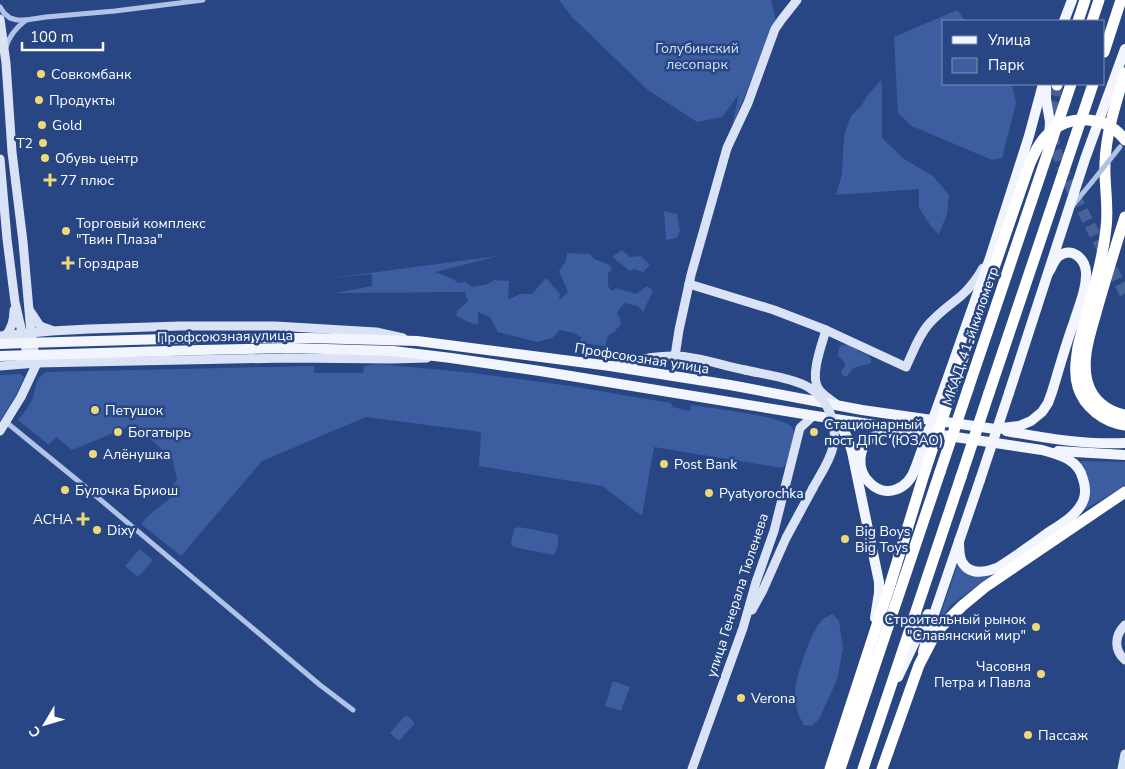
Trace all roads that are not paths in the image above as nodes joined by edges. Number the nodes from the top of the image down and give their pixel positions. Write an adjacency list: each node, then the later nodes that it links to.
1 (203, 0): 9 (street)
2 (798, 0): 28 (street)
3 (1072, 0): 10 (main road)
4 (1085, 0): 11 (highway)
5 (1099, 0): 12 (highway)
6 (1121, 0): 13 (highway)
7 (0, 7): 9 (street)
8 (0, 19): 15 (street)
9 (26, 20): 15 (street)
10 (1064, 20)
11 (1078, 20)
12 (1092, 20)
13 (1105, 49)
14 (1125, 49): 24 (main road)
15 (6, 63): 30 (street)
16 (1125, 73): 50 (highway)
17 (1051, 85): 23 (main road)
18 (1051, 85): 26 (main road)
19 (1071, 85): 23 (highway, МКАД, 41-й километр)
20 (1093, 85): 70 (highway, bridge)
21 (1123, 142): 24 (street, bridge); 44 (highway, bridge)
22 (0, 159): 29 (street)
23 (1044, 165): 74 (highway, МКАД, 41-й километр, bridge)
24 (1067, 216): 27 (main road)
25 (1125, 217): 47 (highway)
26 (990, 258): 32 (street); 44 (main road)
27 (1049, 272): 52 (main road); 62 (main road, bridge)
28 (689, 284): 32 (street); 38 (street)
29 (15, 302): 34 (street); 35 (street)
30 (29, 309): 33 (street); 34 (street)
31 (102, 328): 33 (street, Профсоюзная улица); 36 (street, Профсоюзная улица); 40 (street)
32 (826, 330): 45 (street)
33 (52, 331): 34 (street, Профсоюзная улица)
34 (26, 334): 35 (street, Профсоюзная улица); 41 (street)
35 (2, 339): 36 (main road, Профсоюзная улица, bridge)
36 (417, 341): 43 (main road, Профсоюзная улица)
37 (0, 356): 39 (main road, Профсоюзная улица, bridge)
38 (676, 356): 43 (street); 65 (street, bridge)
39 (451, 358): 40 (street, Профсоюзная улица); 46 (main road, Профсоюзная улица)
40 (110, 362): 41 (street, Профсоюзная улица)
41 (37, 364): 42 (street, Профсоюзная улица); 49 (street)
42 (0, 366)
43 (610, 366): 45 (main road, Профсоюзная улица)
44 (950, 383): 58 (highway, bridge); 58 (main road, bridge)
45 (836, 404): 52 (main road, Профсоюзная улица)
46 (791, 412): 48 (main road, Профсоюзная улица); 51 (street)
47 (1125, 415)
48 (817, 416): 51 (street); 54 (main road, Профсоюзная улица); 66 (main road)
49 (6, 422): 53 (street); 69 (street)
50 (1125, 425)
51 (800, 428): 65 (street, улица Генерала Тюленева)
52 (995, 429): 55 (main road)
53 (0, 431)
54 (913, 431): 56 (main road); 58 (main road)
55 (1125, 443)
56 (1042, 450): 57 (main road); 62 (main road)
57 (1125, 455)
58 (920, 470): 66 (highway)
59 (1125, 492): 61 (highway)
60 (1125, 498): 61 (street)
61 (1078, 524): 68 (highway)
62 (959, 541): 63 (main road)
63 (948, 574): 68 (main road); 70 (main road)
64 (1125, 626): 67 (street)
65 (743, 628): 72 (street, улица Генерала Тюленева)
66 (872, 637): 73 (highway)
67 (1125, 660)
68 (919, 665): 76 (highway)
69 (353, 710)
70 (882, 710): 75 (highway)
71 (1125, 754): 77 (street)
72 (692, 769)
73 (830, 769)
74 (840, 769)
75 (862, 769)
76 (882, 769)
77 (1122, 769)

